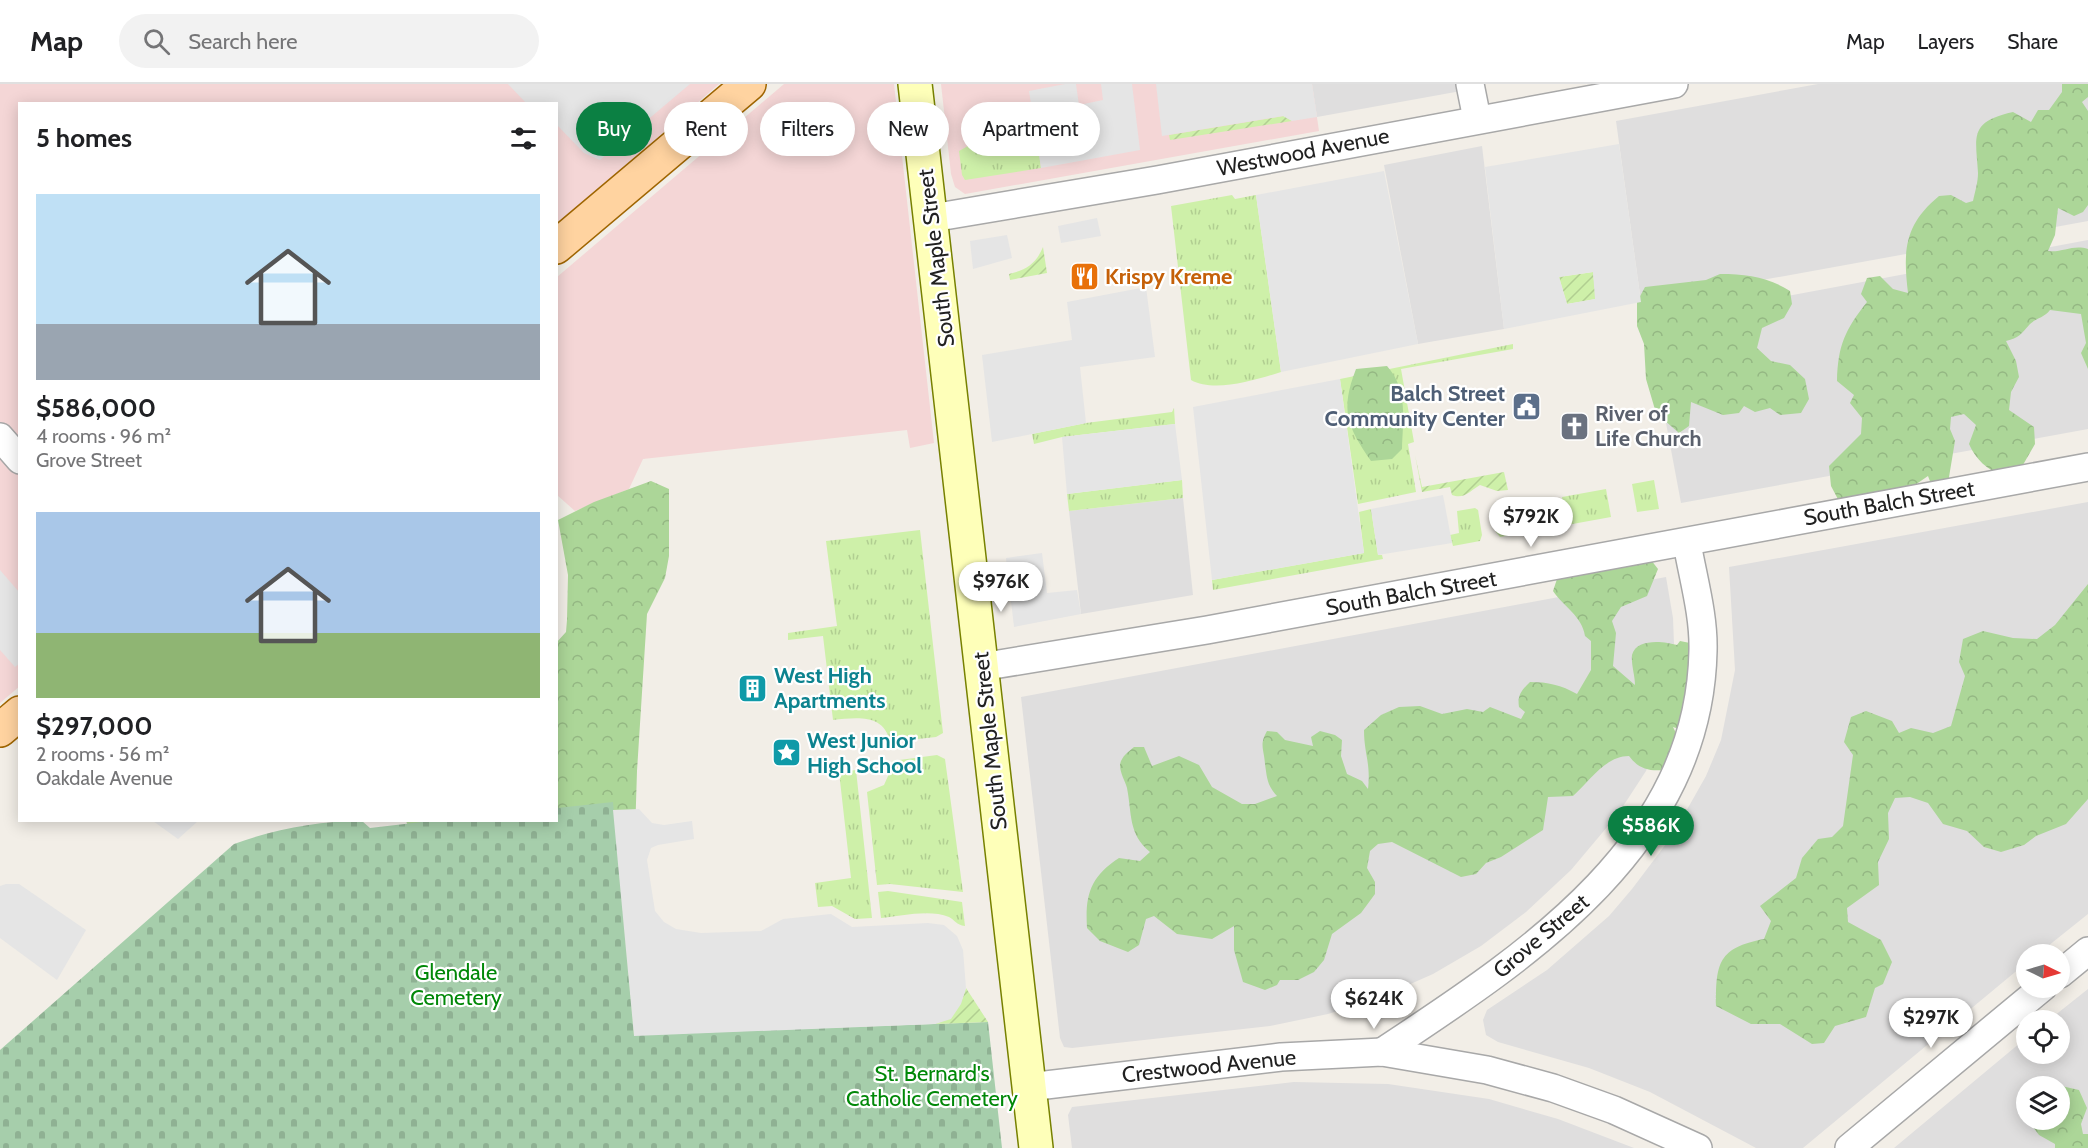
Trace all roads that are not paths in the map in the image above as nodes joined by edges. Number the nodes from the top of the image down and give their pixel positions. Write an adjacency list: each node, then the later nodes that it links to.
1 (748, 84): 7 (main road)
2 (915, 84): 6 (main road, South Maple Street)
3 (1470, 84): 5 (street)
4 (1674, 84): 5 (street, Westwood Avenue)
5 (1477, 119): 6 (street, Westwood Avenue)
6 (932, 218): 12 (main road, South Maple Street)
7 (558, 246)
8 (0, 437): 9 (street)
9 (18, 458)
10 (2088, 467): 11 (street, South Balch Street)
11 (1687, 543): 12 (street, South Balch Street); 18 (street, Grove Street)
12 (981, 667): 19 (main road, South Maple Street)
13 (18, 715): 14 (main road)
14 (0, 730)
15 (2088, 951): 16 (street)
16 (2070, 966)
17 (2030, 998): 22 (street)
18 (1382, 1052): 19 (street, Crestwood Avenue); 21 (street, Crestwood Avenue)
19 (1029, 1087): 20 (main road, South Maple Street)
20 (1036, 1148)
21 (1698, 1148)
22 (1849, 1148)

